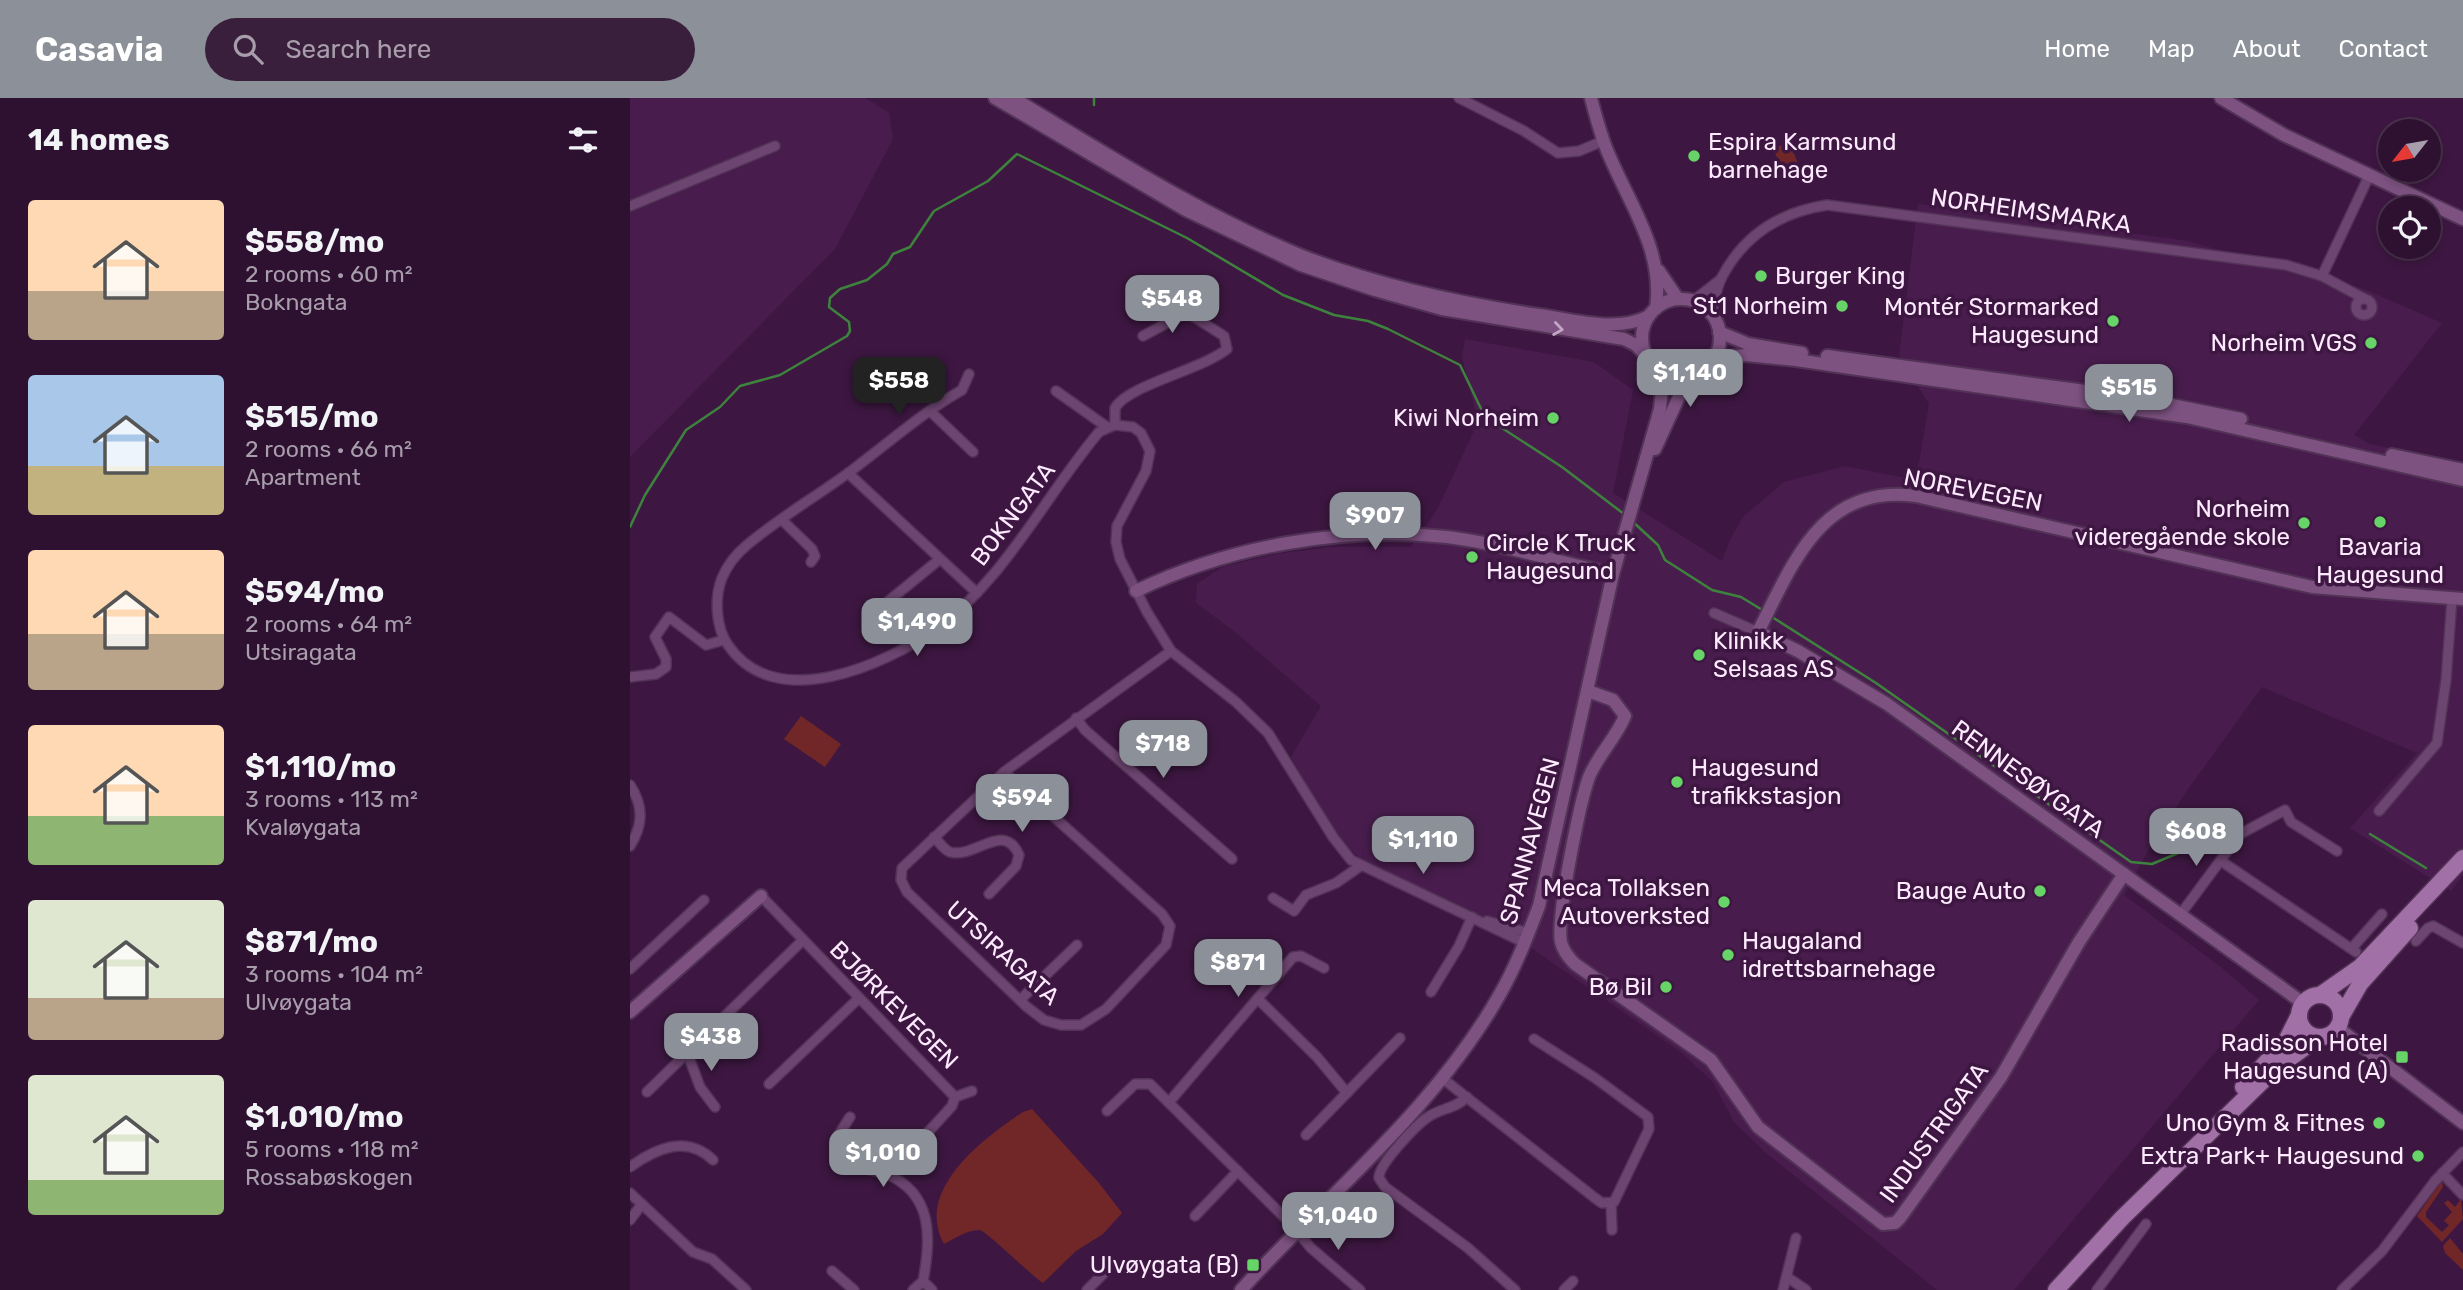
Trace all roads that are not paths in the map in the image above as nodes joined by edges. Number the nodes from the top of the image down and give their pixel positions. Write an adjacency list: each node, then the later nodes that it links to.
1 (995, 98): 23 (main road, one-way to 23)
2 (1013, 98): 19 (main road)
3 (1459, 98): 6 (street)
4 (1591, 98): 6 (main road)
5 (2221, 98): 8 (main road)
6 (1603, 141): 11 (main road)
7 (775, 146): 9 (street)
8 (2369, 176): 10 (main road); 12 (street)
9 (630, 206)
10 (2463, 219)
11 (1653, 257): 15 (main road); 19 (main road)
12 (2322, 276): 13 (street, NORHEIMSMARKA); 16 (street, NORHEIMSMARKA)
13 (1721, 279): 17 (street, NORHEIMSMARKA); 20 (street, NORHEIMSMARKA)
14 (1180, 296): 18 (street)
15 (1678, 299): 17 (main road); 19 (main road)
16 (2365, 299)
17 (1693, 301): 20 (main road)
18 (1189, 311): 22 (street); 30 (street)
19 (1653, 312): 23 (main road)
20 (1711, 314): 21 (main road)
21 (1719, 332): 24 (main road); 32 (main road)
22 (1143, 336)
23 (1647, 357): 25 (main road)
24 (1714, 359): 27 (main road); 35 (main road)
25 (1659, 371): 27 (main road); 34 (main road)
26 (970, 374): 29 (street)
27 (1688, 377): 34 (main road)
28 (1056, 391): 30 (street)
29 (931, 412): 31 (street); 33 (street)
30 (1111, 426): 40 (street); 41 (street, BOKNGATA)
31 (973, 452)
32 (2463, 470)
33 (848, 473): 36 (street); 37 (street)
34 (1642, 474): 39 (main road, SPANNAVEGEN)
35 (2463, 480)
36 (782, 520): 38 (street); 46 (street)
37 (940, 559): 41 (street); 43 (street)
38 (811, 562)
39 (1613, 575): 40 (main road); 49 (main road, SPANNAVEGEN)
40 (1136, 591): 47 (street)
41 (977, 593): 46 (street, BOKNGATA)
42 (2457, 599): 45 (main road, NOREVEGEN); 53 (street, NOREVEGEN)
43 (880, 608)
44 (1714, 613): 45 (street, RENNESØYGATA)
45 (1758, 632): 62 (main road, RENNESØYGATA)
46 (724, 640): 48 (street)
47 (1171, 650): 50 (street, UTSIRAGATA); 60 (street)
48 (630, 677)
49 (1588, 691): 62 (main road, INDUSTRIGATA); 70 (main road, SPANNAVEGEN)
50 (1076, 718): 51 (street, UTSIRAGATA); 58 (street)
51 (1004, 772): 54 (street, UTSIRAGATA); 81 (street, UTSIRAGATA)
52 (630, 785): 55 (street)
53 (2379, 811)
54 (934, 837): 63 (street, UTSIRAGATA); 81 (street, UTSIRAGATA)
55 (630, 846)
56 (2337, 851): 59 (street)
57 (2463, 858): 78 (highway)
58 (1232, 859)
59 (2221, 861): 67 (street); 68 (street)
60 (1359, 867): 65 (street); 69 (street)
61 (2463, 869): 84 (highway)
62 (2124, 874): 68 (main road, RENNESØYGATA)
63 (989, 894)
64 (761, 896): 71 (street, BJØRKEVEGEN); 83 (main road)
65 (1273, 898)
66 (704, 901): 76 (street)
67 (2382, 914)
68 (2180, 915): 82 (main road, RENNESØYGATA)
69 (1472, 918): 70 (street); 77 (street)
70 (1527, 938): 89 (main road, SPANNAVEGEN)
71 (803, 940): 79 (street, BJØRKEVEGEN); 88 (street)
72 (2416, 941): 73 (street)
73 (2463, 943)
74 (1077, 945): 81 (street)
75 (1324, 968): 80 (street)
76 (630, 969)
77 (1431, 992)
78 (2320, 995): 82 (highway); 84 (highway)
79 (859, 998): 90 (street); 94 (street, BJØRKEVEGEN)
80 (1258, 999): 93 (street); 96 (street)
81 (1020, 1000)
82 (2301, 1009): 85 (highway); 113 (highway)
83 (630, 1012)
84 (2339, 1023): 85 (highway); 100 (main road)
85 (2319, 1037): 113 (highway)
86 (1400, 1038): 93 (street)
87 (1534, 1039): 110 (street)
88 (687, 1052): 92 (street); 97 (street)
89 (1442, 1078): 95 (street); 117 (main road, SPANNAVEGEN)
90 (769, 1084)
91 (972, 1091): 94 (street)
92 (647, 1092)
93 (1347, 1093): 101 (street)
94 (955, 1097): 107 (street, BJØRKEVEGEN)
95 (1467, 1097): 110 (street); 131 (street)
96 (1170, 1101): 98 (street); 105 (street)
97 (715, 1107)
98 (1107, 1111)
99 (850, 1116): 107 (street)
100 (2463, 1123)
101 (1306, 1135)
102 (2463, 1152): 106 (street)
103 (713, 1160): 104 (street)
104 (630, 1167)
105 (1238, 1171): 112 (street); 117 (street)
106 (2442, 1173): 109 (street); 137 (street)
107 (889, 1175): 122 (street)
108 (630, 1193): 111 (street)
109 (2463, 1195)
110 (1611, 1203): 116 (street)
111 (642, 1205): 114 (street); 124 (street)
112 (1195, 1216)
113 (2122, 1218): 135 (highway)
114 (630, 1220)
115 (2146, 1224): 136 (street)
116 (1612, 1230)
117 (1296, 1232): 125 (street); 130 (main road, SPANNAVEGEN)
118 (1796, 1238): 121 (street)
119 (832, 1271): 126 (street)
120 (1104, 1273): 129 (street)
121 (1787, 1277): 133 (street); 134 (street)
122 (923, 1281): 127 (street); 128 (street)
123 (1573, 1281): 132 (street)
124 (743, 1289)
125 (1358, 1289)
126 (854, 1290)
127 (913, 1290)
128 (932, 1290)
129 (1087, 1290)
130 (1241, 1290)
131 (1515, 1290)
132 (1564, 1290)
133 (1783, 1290)
134 (1806, 1290)
135 (2056, 1290)
136 (2096, 1290)
137 (2342, 1290)

